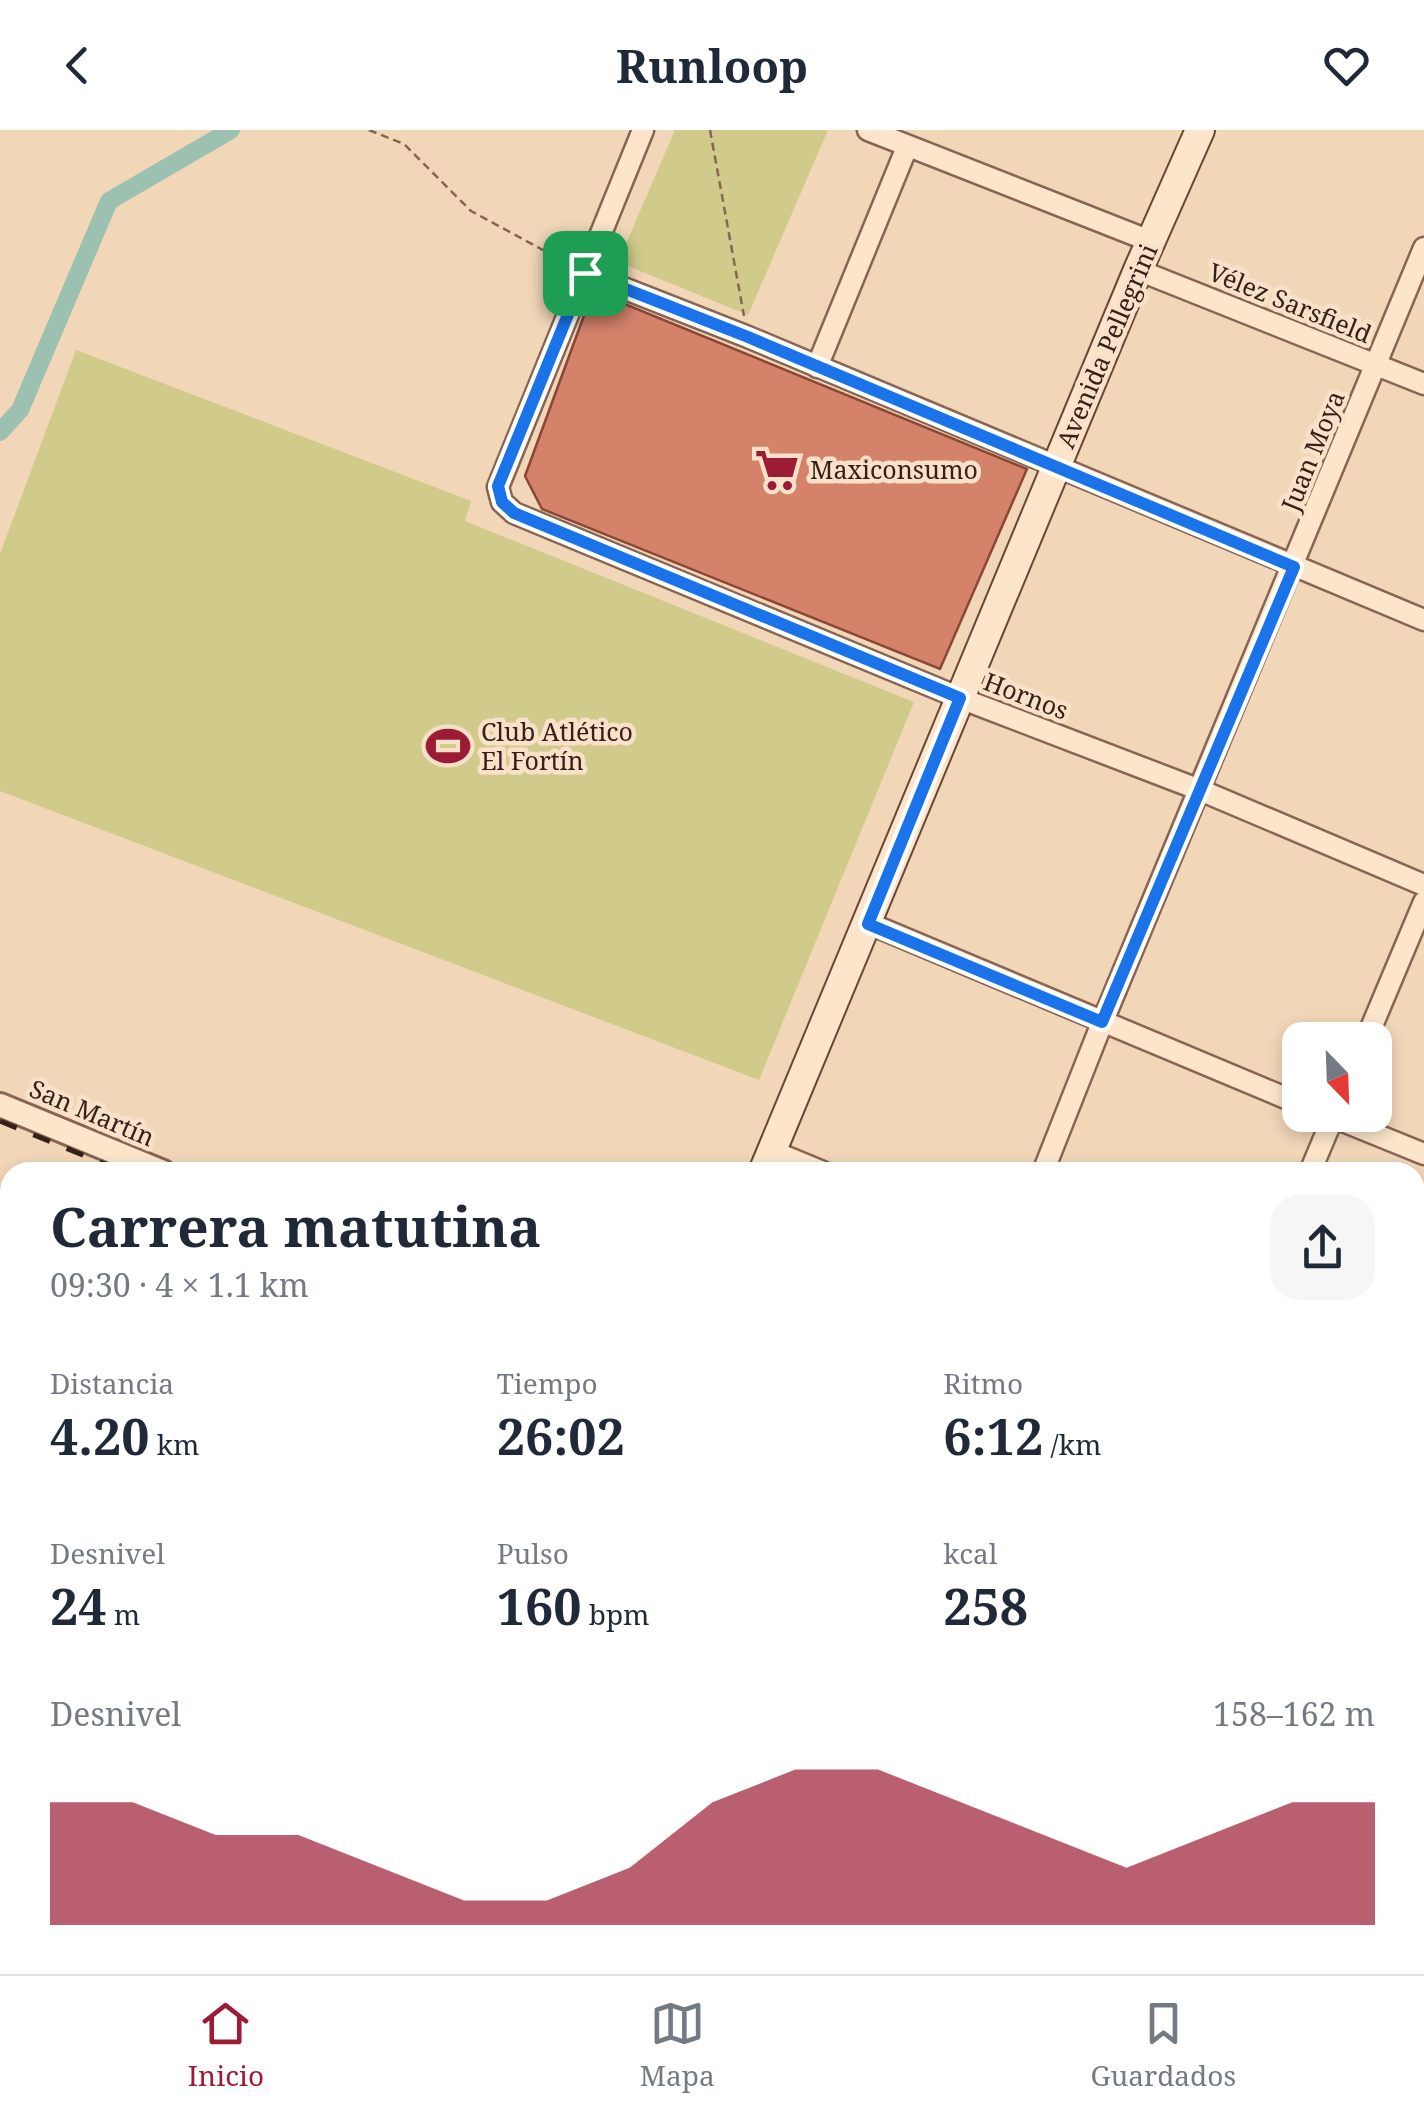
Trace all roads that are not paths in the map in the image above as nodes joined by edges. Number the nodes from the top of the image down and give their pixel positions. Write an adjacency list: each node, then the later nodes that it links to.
1 (643, 130): 8 (street)
2 (868, 130): 4 (street)
3 (1200, 130): 5 (main road, Avenida Pellegrini)
4 (907, 147): 5 (street); 10 (street)
5 (1150, 241): 7 (main road, Avenida Pellegrini)
6 (1424, 248): 9 (street, Juan Moya)
7 (1138, 270): 9 (street, Vélez Sarsfield); 12 (main road, Avenida Pellegrini)
8 (585, 273): 10 (street); 15 (street, Hornos)
9 (1375, 364): 11 (street, Vélez Sarsfield); 13 (street, Juan Moya)
10 (817, 367): 12 (street)
11 (1424, 384)
12 (1055, 468): 13 (street); 15 (main road, Avenida Pellegrini)
13 (1294, 567): 14 (street); 16 (street, Juan Moya)
14 (1424, 620)
15 (960, 698): 16 (street, Hornos); 19 (main road, Avenida Pellegrini)
16 (1200, 790): 17 (street, Hornos); 20 (street, Juan Moya)
17 (1424, 885)
18 (1424, 902): 21 (street)
19 (868, 924): 20 (street); 28 (main road, Avenida Pellegrini)
20 (1102, 1022): 22 (street); 29 (street, Juan Moya)
21 (1374, 1022)
22 (1282, 1097)
23 (0, 1105): 27 (street, San Martín)
24 (1326, 1132): 30 (street)
25 (1371, 1132): 26 (street)
26 (1424, 1154)
27 (139, 1162)
28 (768, 1162)
29 (1047, 1162)
30 (1314, 1162)

